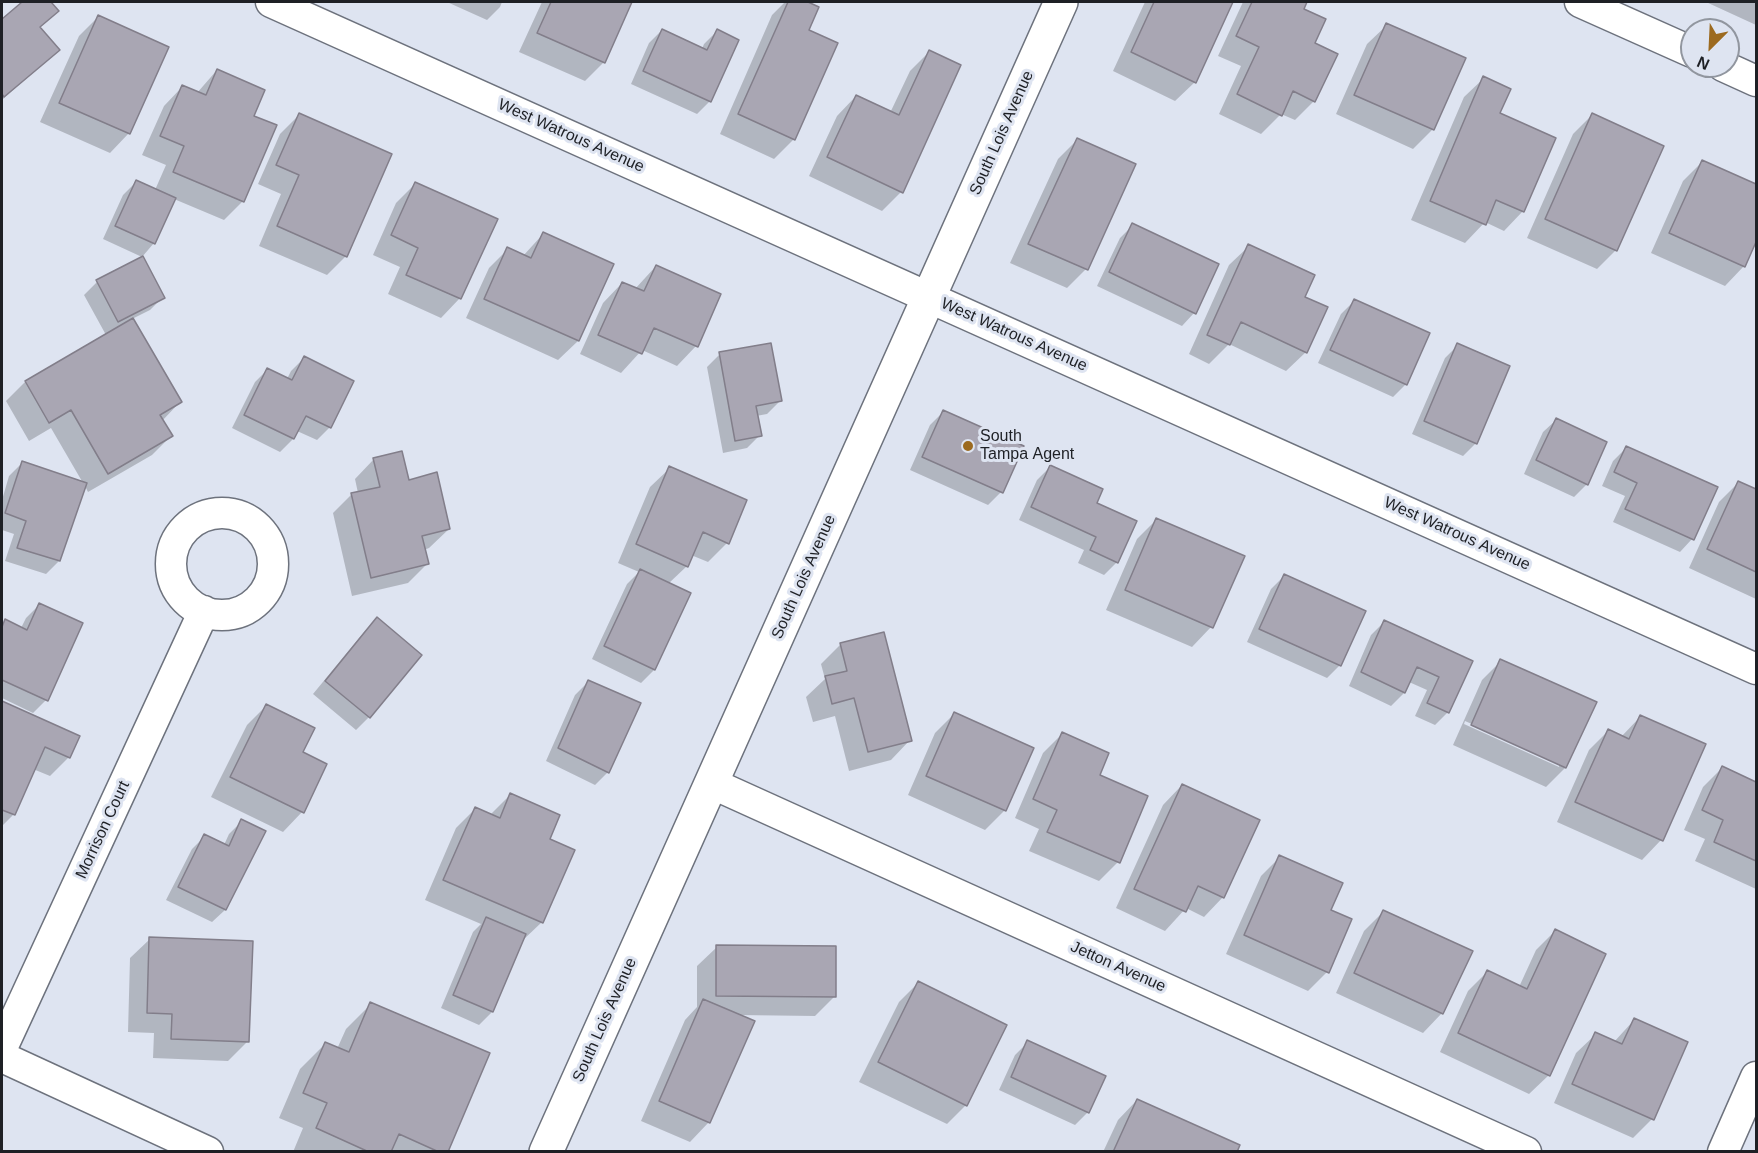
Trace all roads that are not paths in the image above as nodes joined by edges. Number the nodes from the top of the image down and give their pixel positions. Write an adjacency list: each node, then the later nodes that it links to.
1 (271, 2): 7 (street, West Watrous Avenue)
2 (1061, 2): 7 (street, South Lois Avenue)
3 (1580, 2): 4 (street)
4 (1680, 47)
5 (1740, 74): 6 (street)
6 (1756, 81)
7 (929, 297): 9 (street, West Watrous Avenue); 10 (street, South Lois Avenue)
8 (204, 611): 11 (street, Morrison Court)
9 (1756, 669)
10 (711, 783): 15 (street, South Lois Avenue); 16 (street, Jetton Avenue)
11 (2, 1048)
12 (2, 1057): 14 (street)
13 (1756, 1077): 17 (street)
14 (208, 1152)
15 (546, 1152)
16 (1526, 1152)
17 (1723, 1152)

